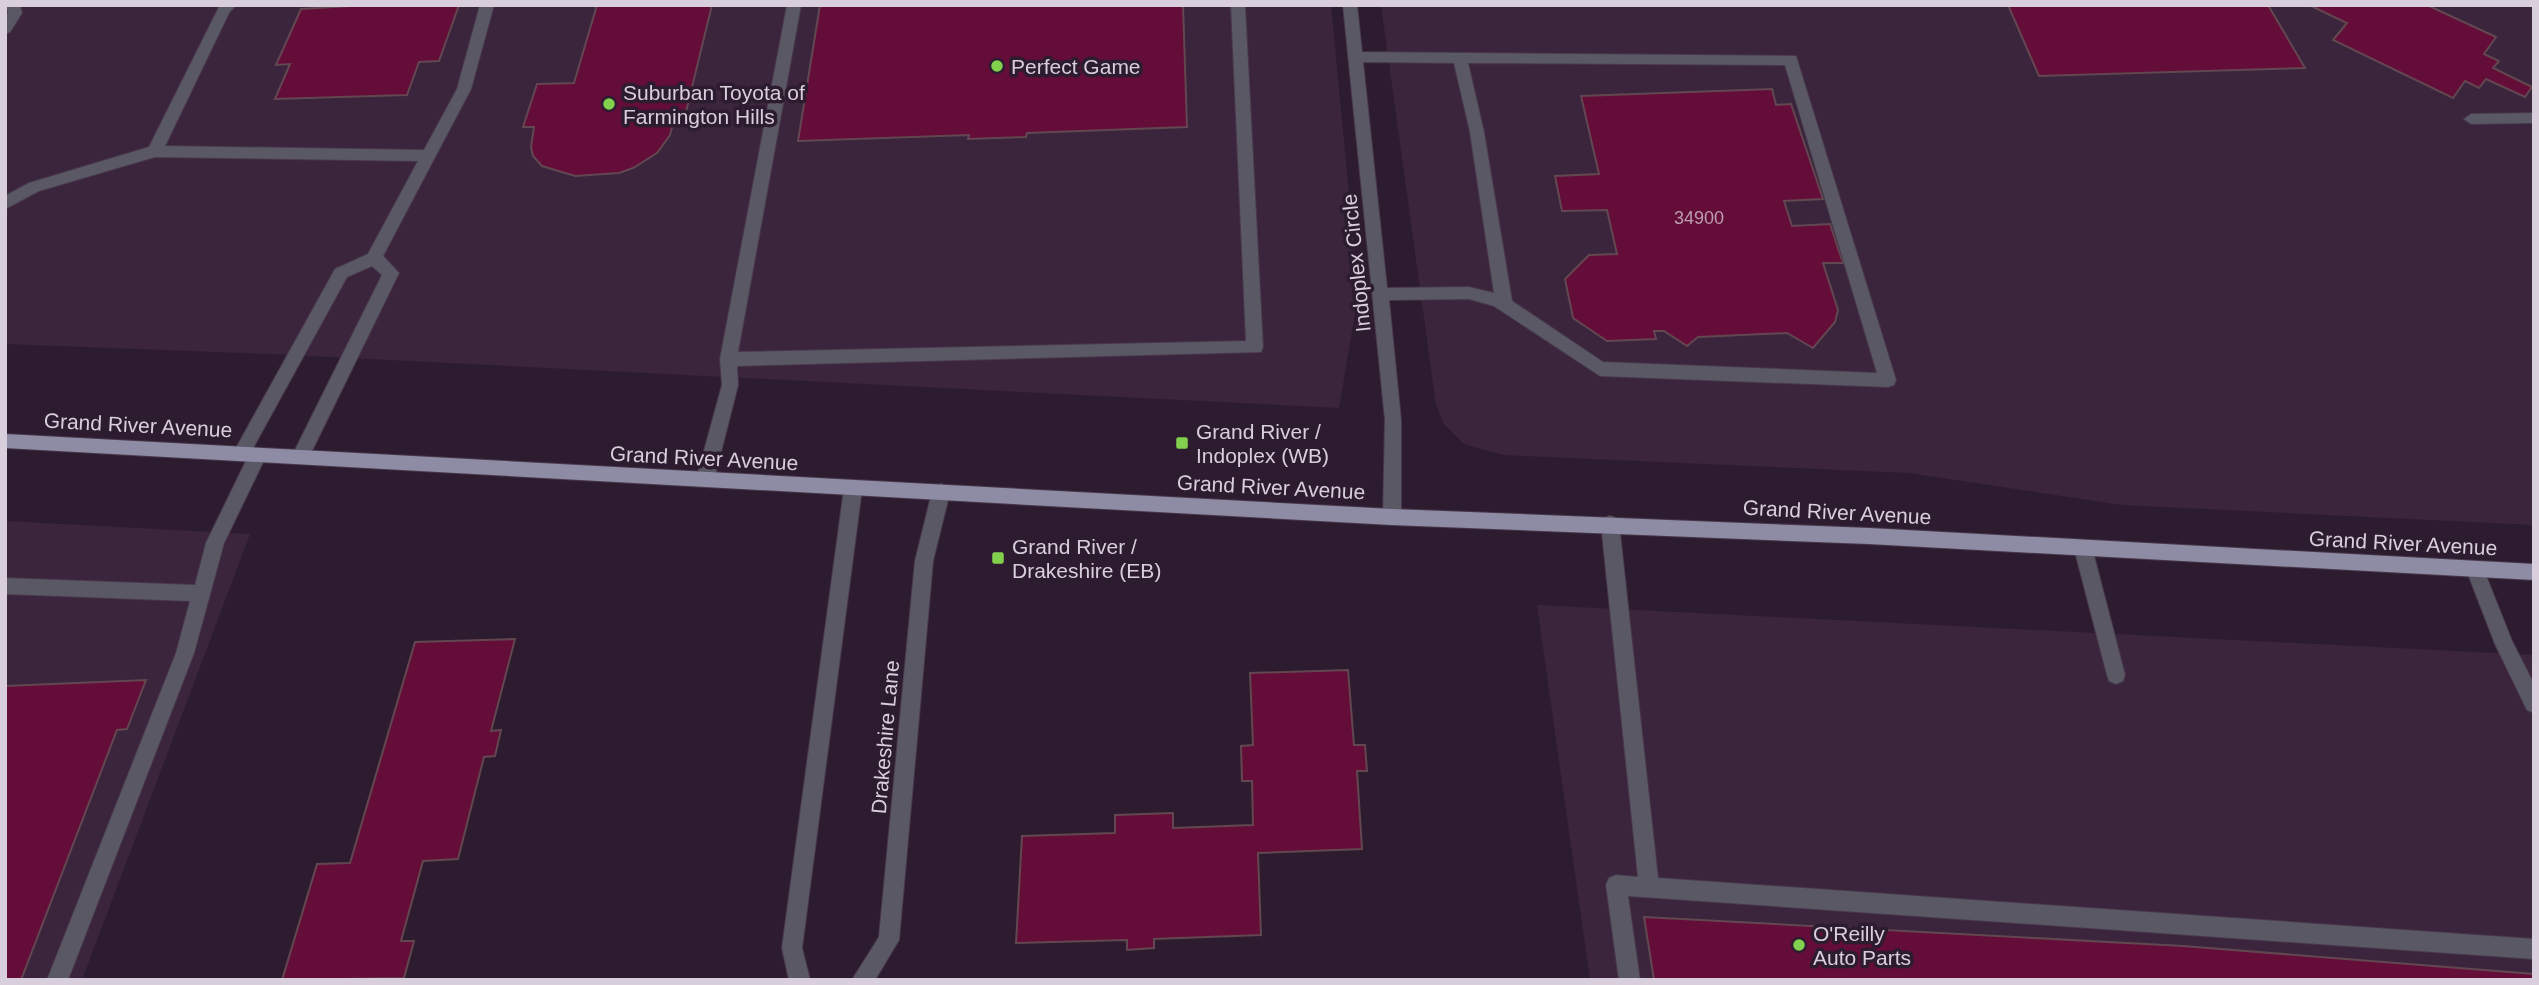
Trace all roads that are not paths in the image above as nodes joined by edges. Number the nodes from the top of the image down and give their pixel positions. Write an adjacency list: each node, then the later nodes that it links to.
1 (13, 5): 7 (street)
2 (229, 5): 12 (street)
3 (487, 5): 13 (street)
4 (794, 5): 18 (street)
5 (1238, 5): 18 (street)
6 (1350, 5): 8 (street, Indoplex Circle)
7 (5, 29)
8 (1356, 57): 9 (street); 16 (street, Indoplex Circle)
9 (1460, 58): 17 (street); 17 (street)
10 (2534, 118): 11 (street)
11 (2471, 119)
12 (155, 151): 13 (street); 14 (street)
13 (428, 156): 15 (street)
14 (5, 203)
15 (374, 258): 20 (street); 21 (street)
16 (1381, 294): 17 (street); 25 (street, Indoplex Circle)
17 (1504, 304)
18 (728, 359): 22 (street)
19 (5, 441): 20 (main road, Grand River Avenue)
20 (250, 454): 21 (main road, Grand River Avenue); 31 (street)
21 (300, 456): 22 (main road, Grand River Avenue)
22 (705, 480): 23 (main road, Grand River Avenue)
23 (853, 489): 24 (main road, Grand River Avenue); 37 (street)
24 (941, 492): 25 (main road, Grand River Avenue); 38 (street, Drakeshire Lane)
25 (1392, 517): 26 (main road, Grand River Avenue)
26 (1610, 524): 27 (main road, Grand River Avenue); 34 (street)
27 (2083, 548): 28 (main road, Grand River Avenue); 32 (street)
28 (2475, 569): 29 (main road, Grand River Avenue); 33 (street)
29 (2534, 572)
30 (7, 589): 31 (street)
31 (201, 593): 36 (street)
32 (2116, 675)
33 (2534, 704)
34 (1649, 888): 35 (street); 39 (street)
35 (2534, 949)
36 (57, 980)
37 (800, 980)
38 (862, 980)
39 (1630, 980)

